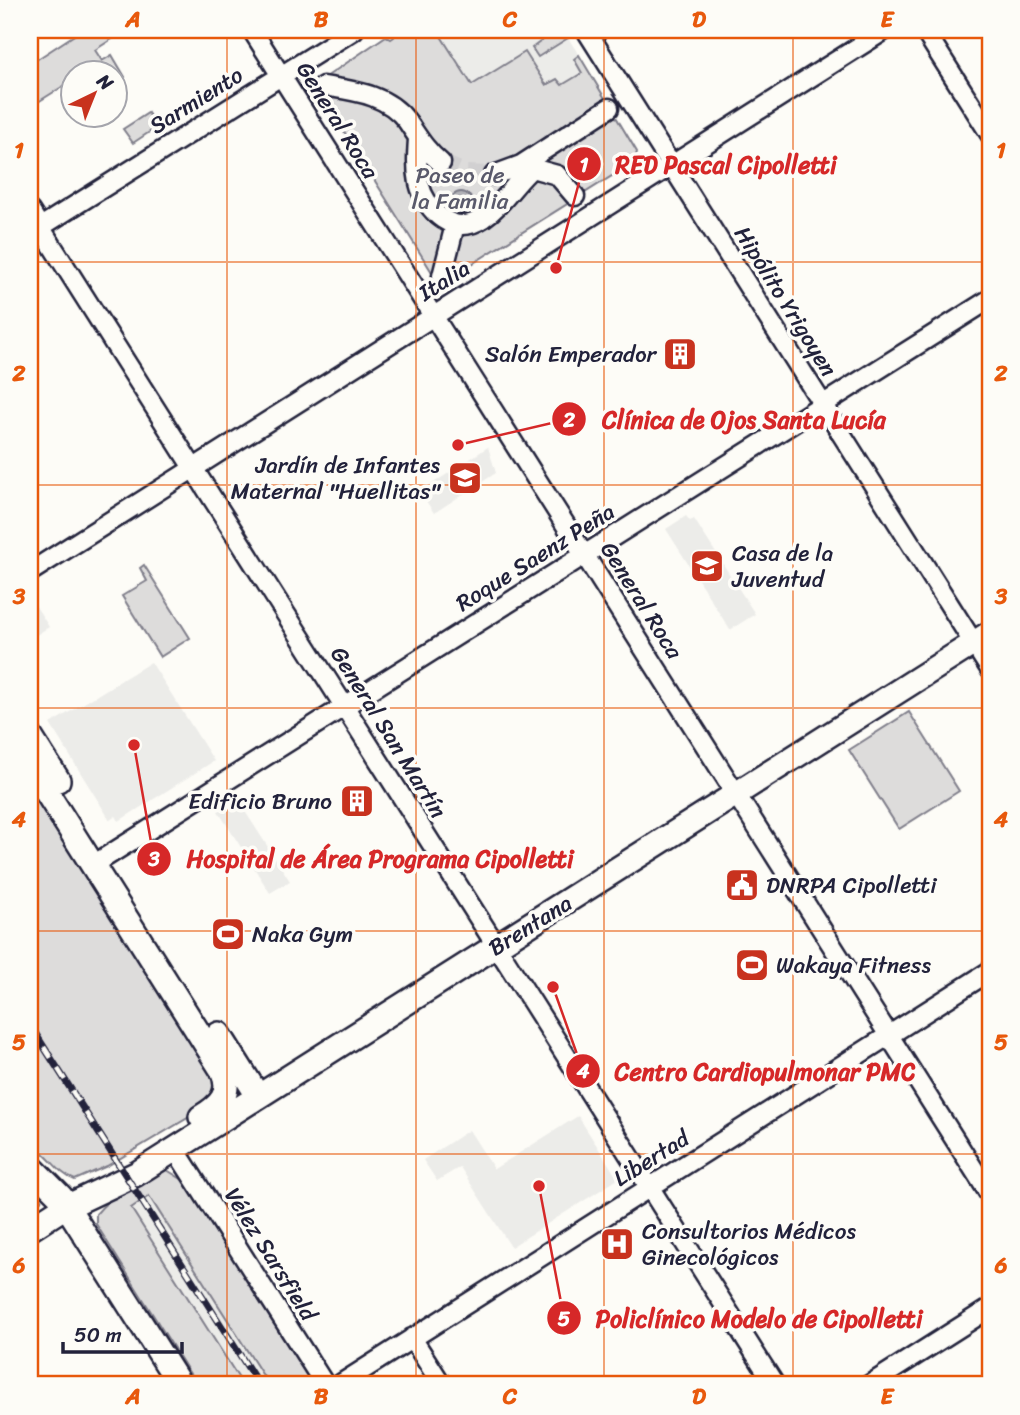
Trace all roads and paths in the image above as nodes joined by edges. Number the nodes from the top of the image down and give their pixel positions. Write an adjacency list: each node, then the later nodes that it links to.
1 (252, 30): 6 (street, General Roca)
2 (354, 30): 6 (street, Sarmiento)
3 (586, 30): 12 (street, Hipólito Yrigoyen)
4 (885, 30): 12 (street, Italia)
5 (924, 30): 9 (street)
6 (281, 76): 18 (street, Sarmiento); 21 (street, General Roca)
7 (323, 86): 10 (street)
8 (609, 108): 13 (street)
9 (990, 134)
10 (418, 139): 11 (street); 17 (street)
11 (442, 163)
12 (671, 165): 21 (street, Italia); 22 (street, Hipólito Yrigoyen)
13 (527, 166): 14 (street); 15 (street); 17 (street)
14 (494, 175)
15 (575, 196)
16 (30, 211): 18 (street, General San Martín)
17 (455, 225): 19 (street)
18 (35, 231): 23 (street, General San Martín)
19 (442, 276)
20 (990, 299): 22 (street, Roque Saenz Peña)
21 (433, 316): 23 (street, Italia); 24 (street, General Roca)
22 (823, 404): 24 (street, Roque Saenz Peña); 26 (street, Hipólito Yrigoyen)
23 (193, 468): 25 (street, Italia); 28 (street, General San Martín)
24 (584, 555): 28 (street, Roque Saenz Peña); 31 (street, General Roca)
25 (30, 572)
26 (982, 638): 27 (street, Hipólito Yrigoyen); 31 (main road, Brentana)
27 (990, 669)
28 (344, 707): 32 (street, Roque Saenz Peña); 34 (street, General San Martín)
29 (30, 736): 32 (main road)
30 (30, 766): 32 (main road)
31 (736, 794): 34 (main road, Brentana); 36 (street, General Roca)
32 (99, 861): 33 (main road); 37 (main road)
33 (142, 943): 37 (main road); 43 (main road)
34 (496, 946): 37 (main road, Brentana); 41 (street, General San Martín)
35 (990, 971): 36 (street, Libertad)
36 (889, 1035): 41 (street, Libertad); 42 (street, General Roca)
37 (255, 1098): 38 (main road, Brentana)
38 (175, 1149): 43 (main road, Brentana); 49 (street, Vélez Sarsfield)
39 (30, 1150): 43 (main road)
40 (30, 1166): 43 (main road)
41 (649, 1188): 47 (street, Libertad); 52 (street, General San Martín)
42 (990, 1195)
43 (64, 1202): 44 (main road); 45 (main road); 48 (main road)
44 (30, 1215)
45 (30, 1229)
46 (990, 1308): 53 (street)
47 (412, 1338): 50 (street, Libertad); 51 (street)
48 (180, 1385)
49 (325, 1385)
50 (339, 1385)
51 (442, 1385)
52 (775, 1385)
53 (869, 1385)

